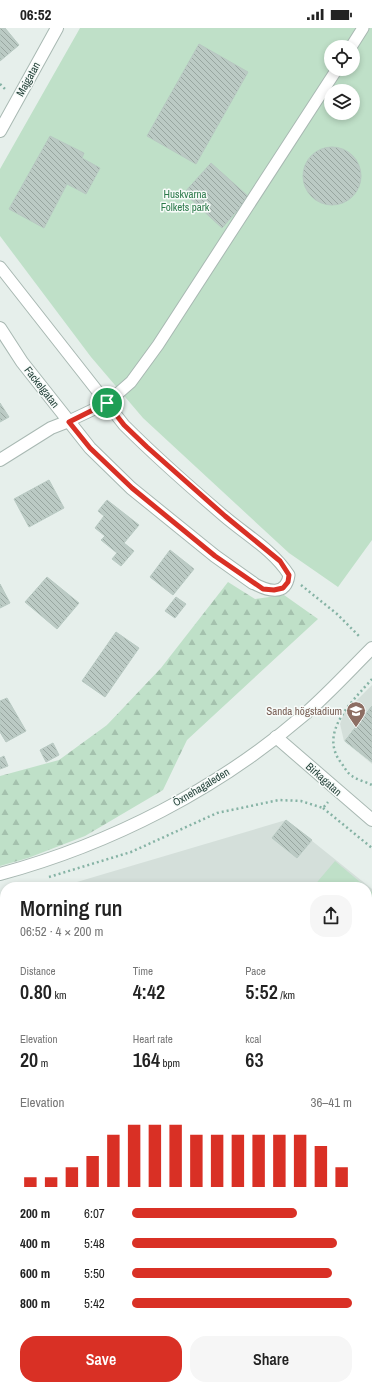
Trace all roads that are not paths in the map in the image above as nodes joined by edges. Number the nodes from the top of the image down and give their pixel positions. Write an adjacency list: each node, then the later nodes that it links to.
1 (57, 28): 5 (street, Majgatan)
2 (363, 28): 3 (lane)
3 (355, 40)
4 (332, 76): 8 (lane)
5 (0, 131)
6 (0, 267): 8 (lane)
7 (0, 328): 9 (street, Fackelgatan)
8 (107, 403): 9 (lane); 11 (lane)
9 (69, 422): 10 (street); 11 (street, Fackelgatan)
10 (0, 460)
11 (253, 583)
12 (372, 648): 13 (street, Öxnehagaleden)
13 (276, 737): 14 (street, Birkagatan); 15 (street, Öxnehagaleden)
14 (372, 820)
15 (0, 874)

